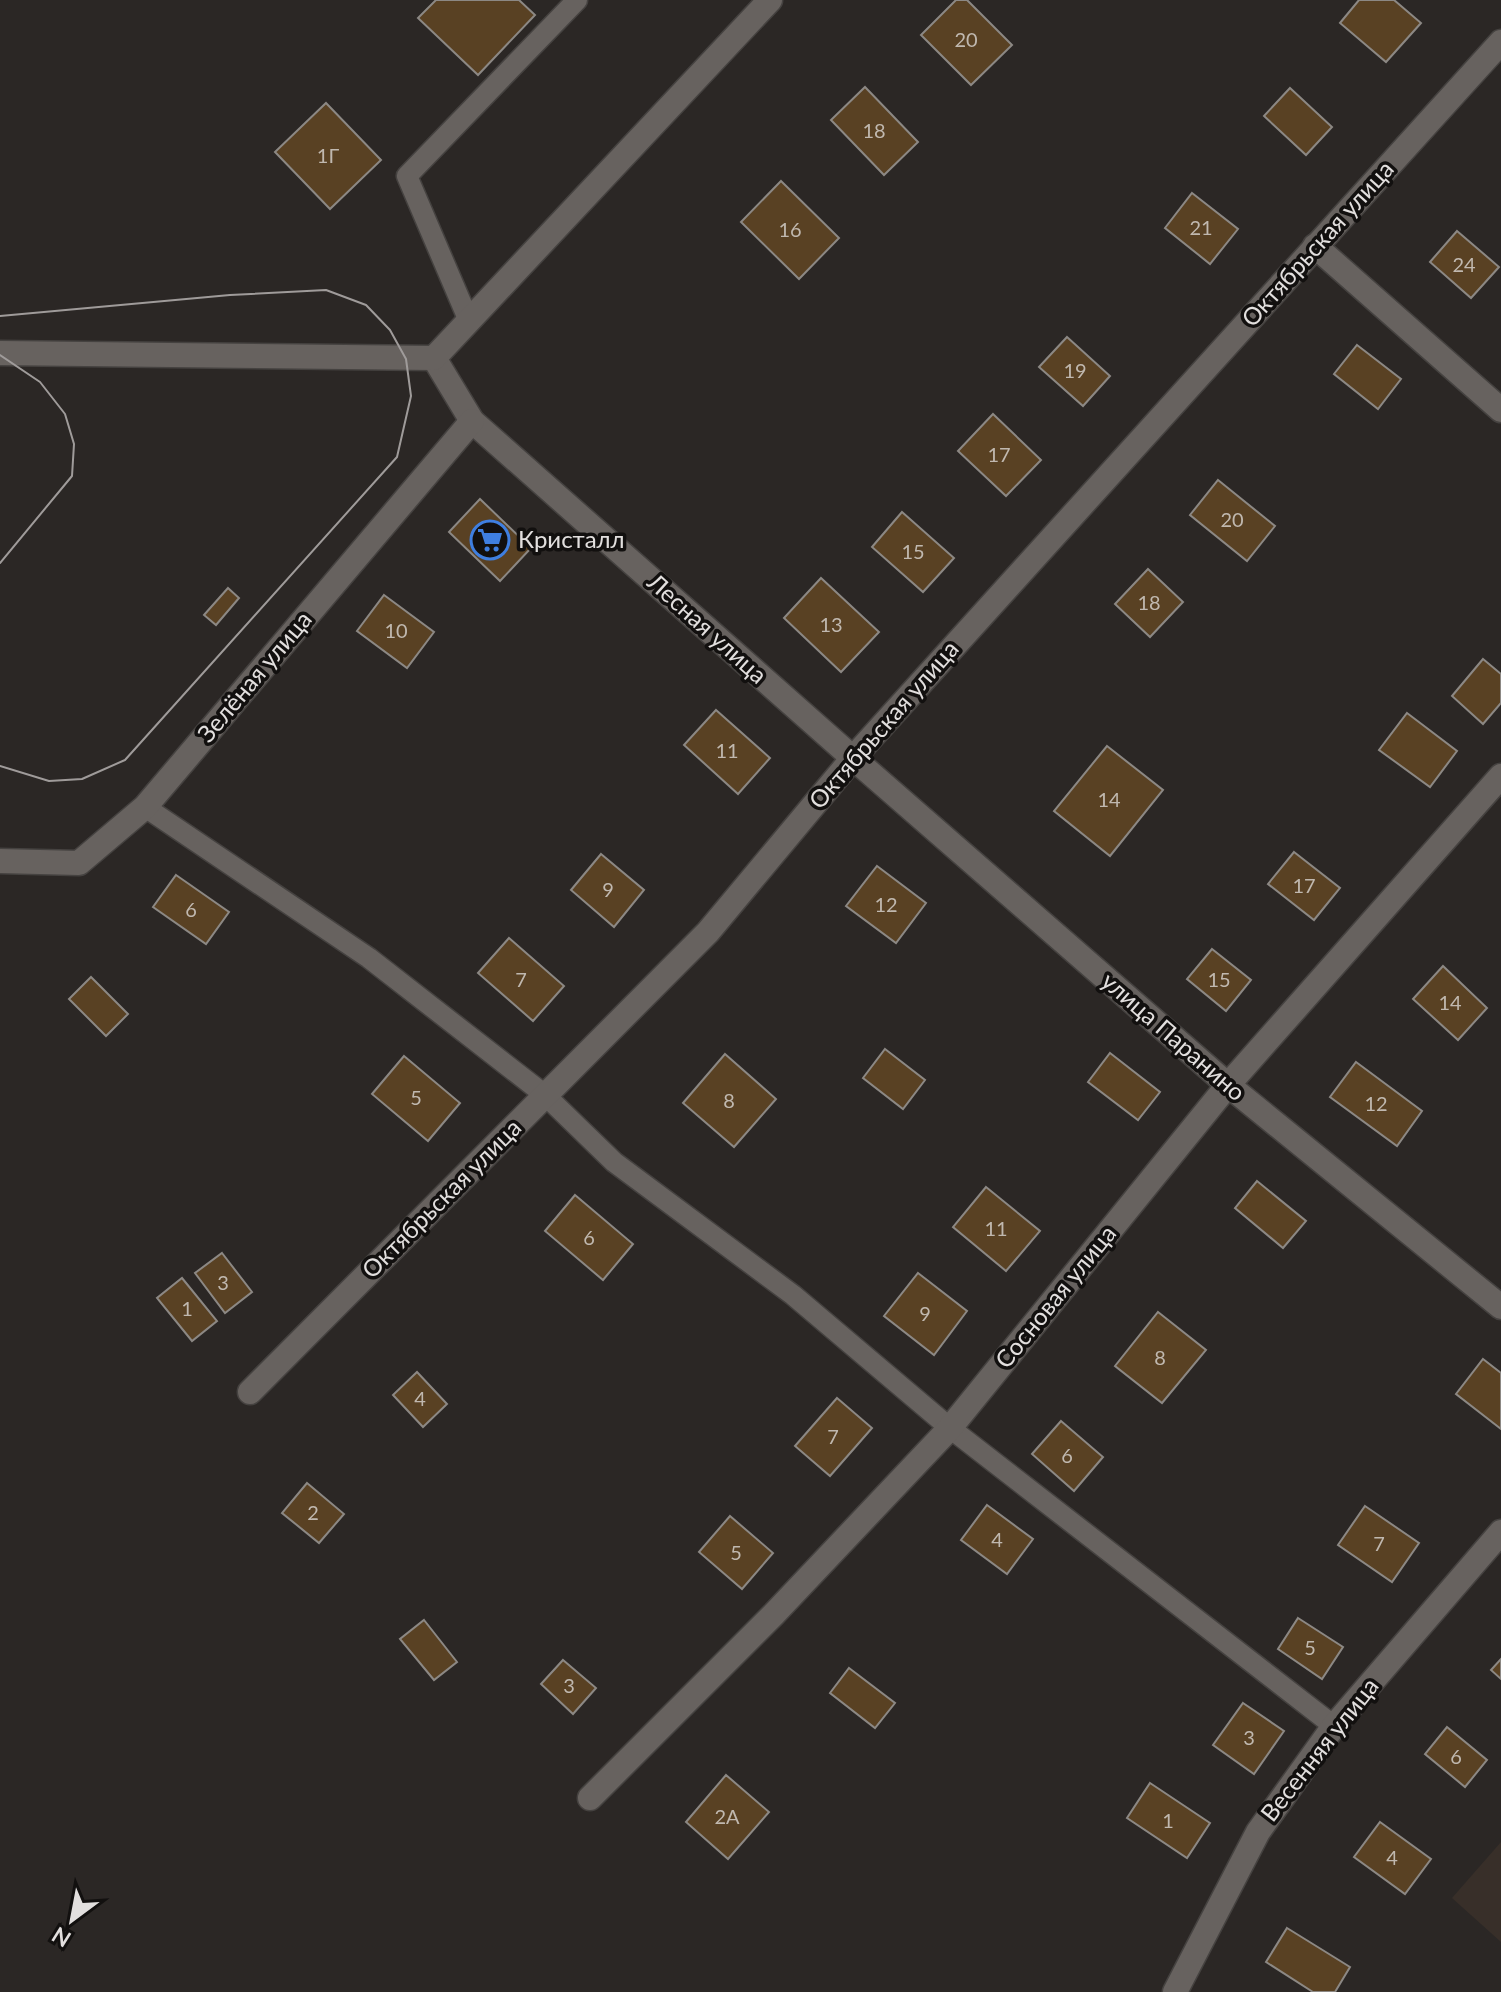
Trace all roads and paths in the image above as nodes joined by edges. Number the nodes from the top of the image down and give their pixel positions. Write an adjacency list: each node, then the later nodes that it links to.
1 (577, 0): 5 (lane)
2 (770, 0): 5 (street)
3 (1501, 42): 4 (street, Октябрьская улица)
4 (1315, 246): 8 (street); 10 (street, Октябрьская улица)
5 (469, 321): 7 (street)
6 (0, 353): 7 (street)
7 (434, 358): 9 (street, Лесная улица)
8 (1501, 410)
9 (472, 421): 10 (street, Лесная улица); 12 (street, Зелёная улица)
10 (853, 758): 14 (street, улица Паранино); 15 (street, Октябрьская улица)
11 (1501, 776): 14 (street, Сосновая улица)
12 (145, 807): 13 (street, Зелёная улица); 15 (lane)
13 (0, 861)
14 (1228, 1085): 16 (street, улица Паранино); 18 (street, Сосновая улица)
15 (545, 1095): 17 (street, Октябрьская улица); 18 (lane)
16 (1501, 1307)
17 (250, 1392)
18 (950, 1428): 20 (lane); 21 (street, Сосновая улица)
19 (1501, 1532): 20 (street, Весенняя улица)
20 (1334, 1726): 22 (street, Весенняя улица)
21 (590, 1798)
22 (1175, 1992)

